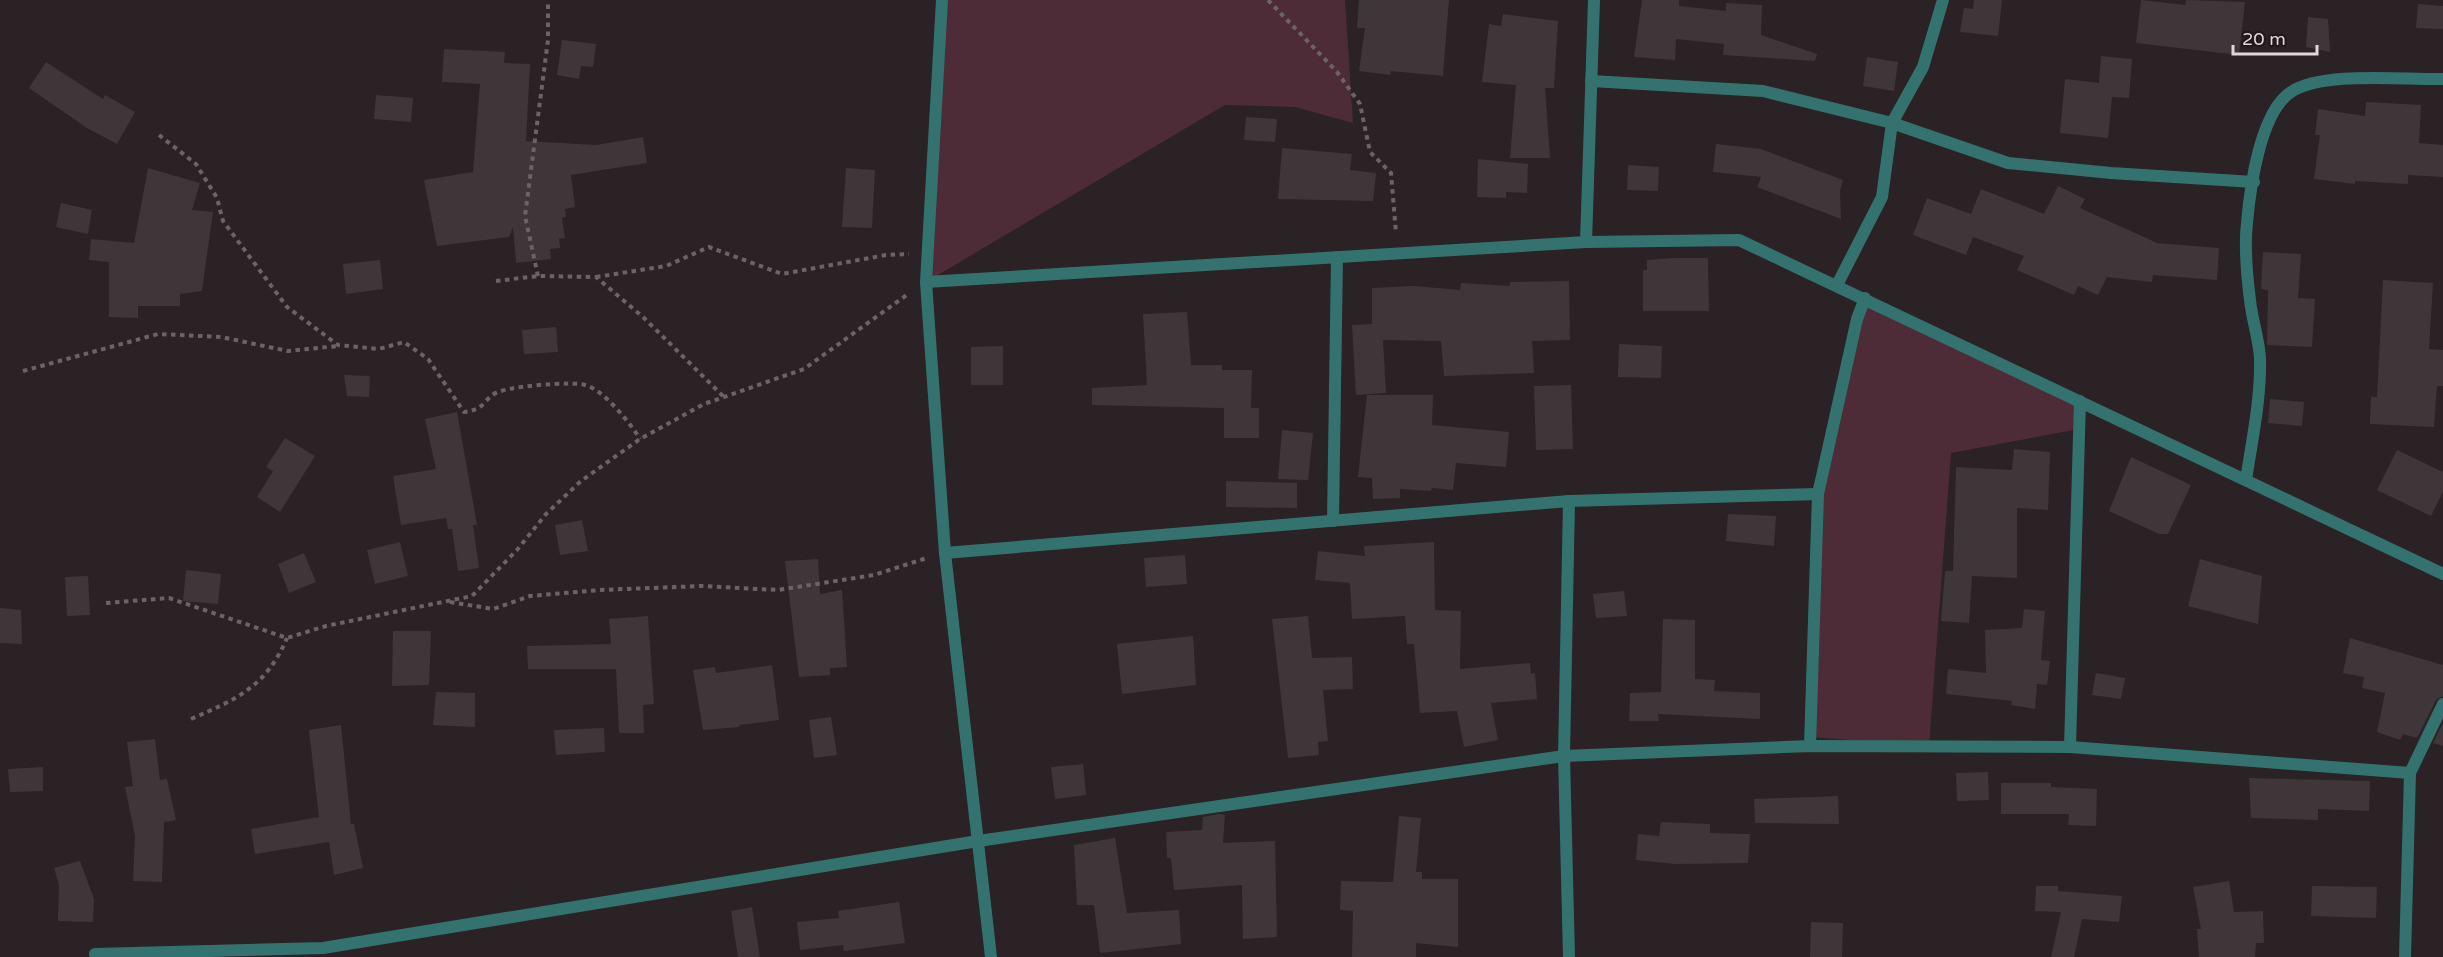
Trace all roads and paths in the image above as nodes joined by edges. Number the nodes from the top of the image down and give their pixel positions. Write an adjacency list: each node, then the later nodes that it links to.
1 (548, 0): 15 (path)
2 (942, 0): 12 (street)
3 (1268, 0): 13 (path)
4 (1594, 0): 7 (street)
5 (1943, 0): 8 (street)
6 (2443, 80): 10 (street)
7 (1591, 81): 8 (street); 11 (street)
8 (1892, 123): 10 (street); 19 (street)
9 (159, 135): 21 (path)
10 (2254, 182): 26 (street)
11 (1586, 242): 13 (street); 19 (street)
12 (927, 253): 16 (path); 18 (street)
13 (1397, 254): 14 (street)
14 (1337, 257): 18 (street); 29 (street)
15 (538, 276): 16 (path); 17 (path)
16 (596, 277): 23 (path)
17 (496, 281)
18 (926, 282): 23 (path); 30 (street)
19 (1837, 285): 20 (street)
20 (1865, 298): 24 (street); 27 (street)
21 (338, 345): 22 (path); 25 (path)
22 (22, 371)
23 (724, 397): 25 (path)
24 (2080, 401): 26 (street); 38 (street)
25 (640, 439): 32 (path)
26 (2246, 480): 31 (street)
27 (1818, 494): 28 (street); 37 (street)
28 (1569, 501): 29 (street); 39 (street)
29 (1333, 521): 30 (street)
30 (945, 553): 32 (path); 41 (street)
31 (2443, 574)
32 (446, 601): 34 (path)
33 (106, 603): 34 (path)
34 (287, 638): 36 (path)
35 (2443, 704): 40 (street)
36 (191, 719)
37 (1810, 746): 38 (street); 39 (street)
38 (2070, 747): 40 (street)
39 (1564, 756): 41 (street); 44 (street)
40 (2410, 773): 45 (street)
41 (978, 841): 42 (street); 43 (street)
42 (95, 954)
43 (991, 957)
44 (1569, 957)
45 (2405, 957)

